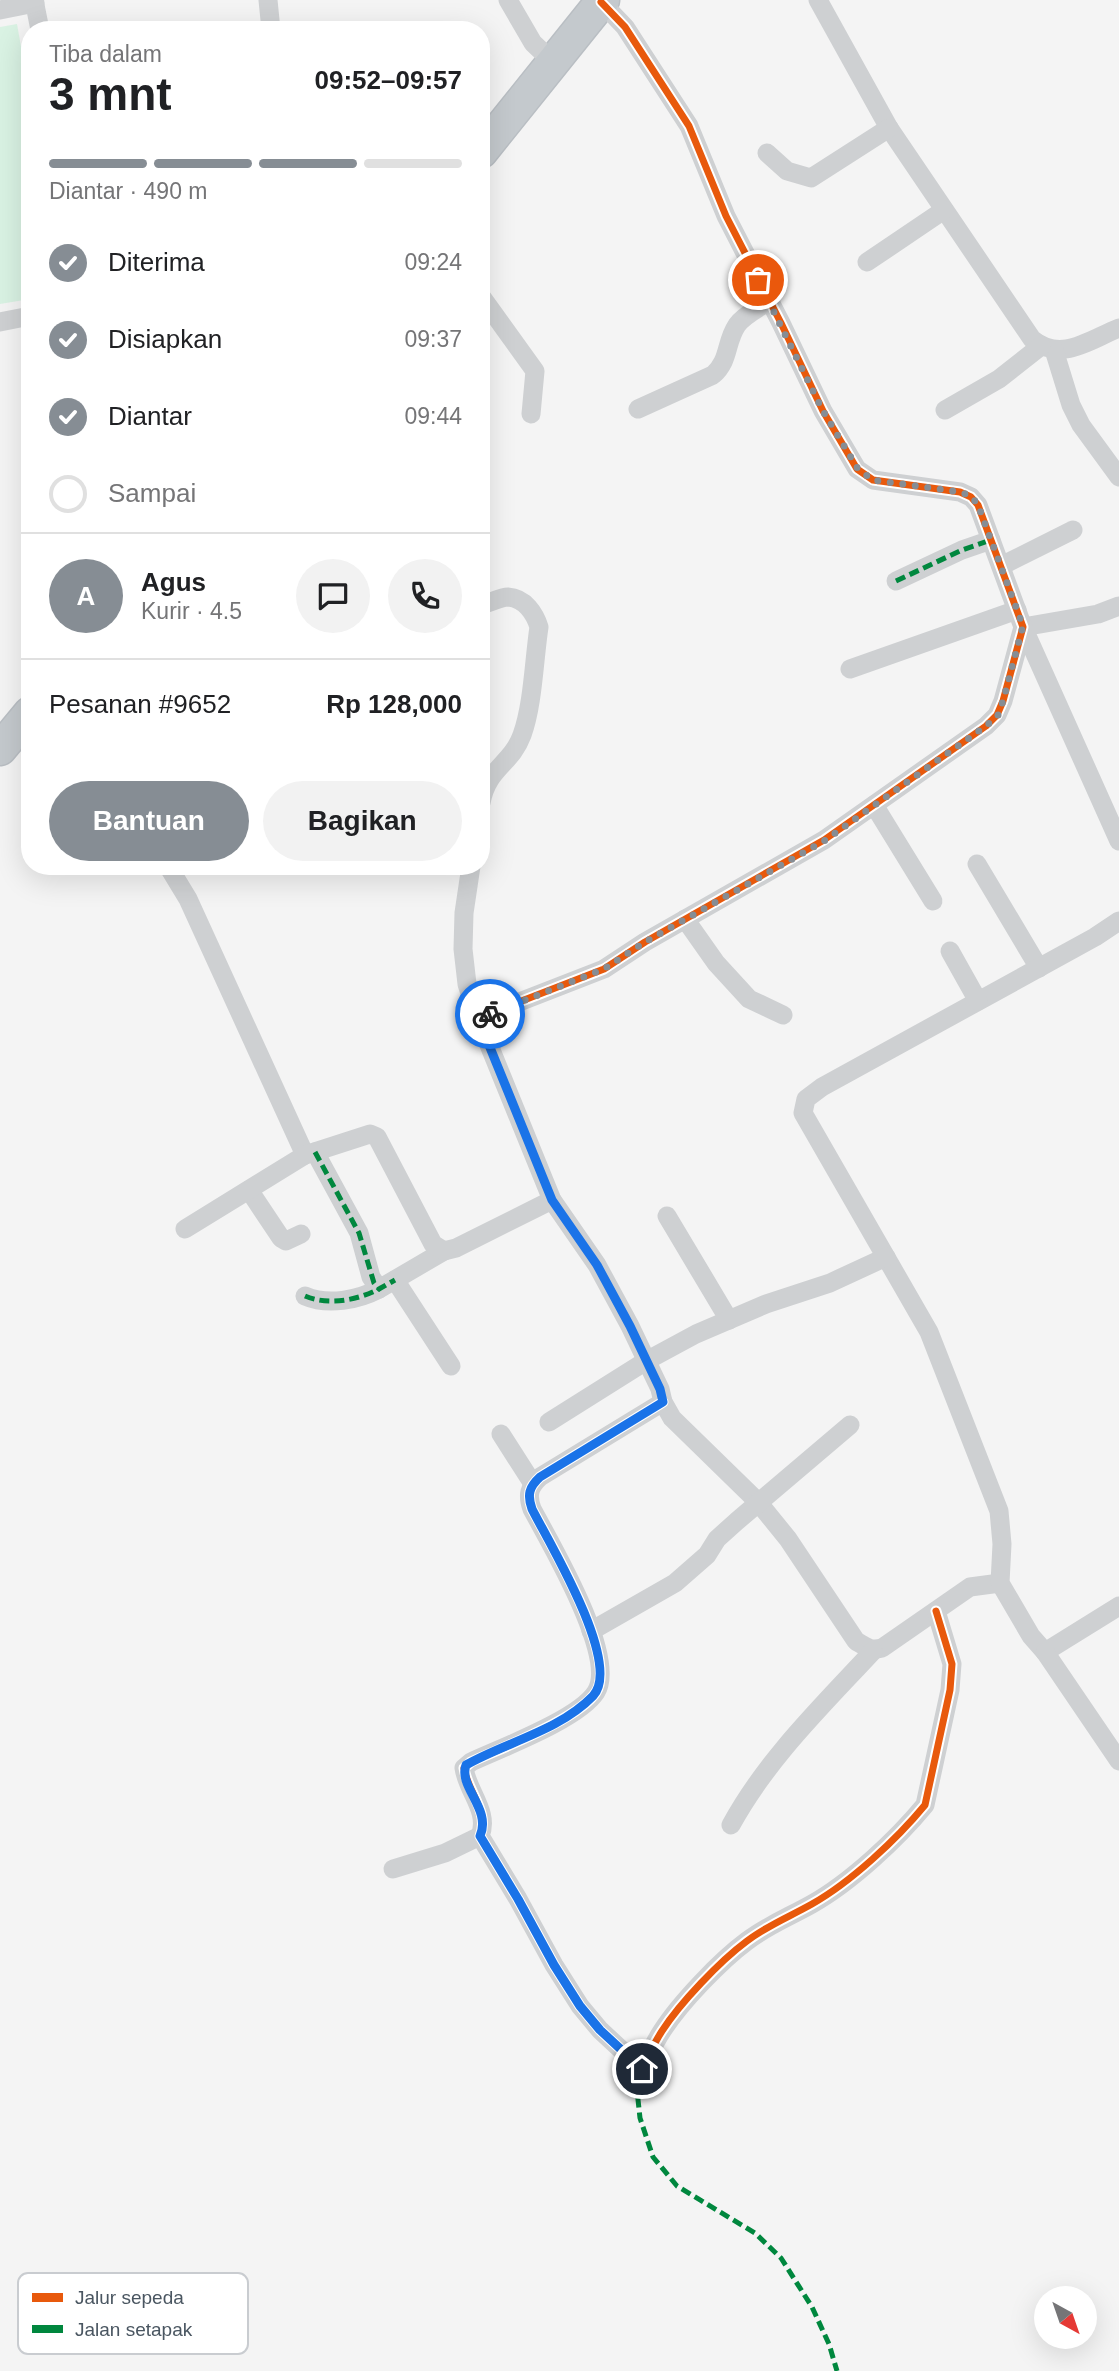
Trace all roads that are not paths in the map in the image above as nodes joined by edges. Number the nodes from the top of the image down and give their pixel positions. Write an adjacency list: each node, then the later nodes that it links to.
1 (268, 0): 8 (street)
2 (508, 0): 9 (street)
3 (818, 0): 10 (street)
4 (602, 1): 9 (highway); 15 (street)
5 (34, 2): 6 (street); 7 (street)
6 (0, 10)
7 (38, 21)
8 (270, 21)
9 (553, 62): 11 (highway)
10 (889, 128): 12 (street); 13 (street)
11 (490, 141)
12 (767, 153)
13 (944, 210): 14 (street); 20 (street)
14 (867, 261)
15 (769, 301): 21 (street); 26 (street)
16 (490, 308): 23 (street)
17 (21, 318): 18 (street)
18 (0, 322)
19 (1119, 328): 20 (street)
20 (1047, 348): 22 (street); 24 (street)
21 (638, 409)
22 (945, 410)
23 (531, 414)
24 (1119, 477)
25 (1073, 530): 27 (street)
26 (991, 540): 27 (street); 28 (street)
27 (1001, 566): 31 (street)
28 (896, 581)
29 (490, 602): 35 (street)
30 (1119, 606): 31 (street)
31 (1020, 618): 32 (street); 36 (street); 37 (street)
32 (850, 669)
33 (21, 724): 34 (highway)
34 (0, 749)
35 (490, 778)
36 (874, 805): 41 (street); 42 (street)
37 (1119, 841)
38 (977, 864): 45 (street)
39 (173, 875): 49 (street)
40 (470, 875): 48 (street)
41 (933, 901)
42 (685, 919): 47 (street); 48 (street)
43 (1119, 921): 45 (street)
44 (950, 951): 46 (street)
45 (1039, 968): 46 (street)
46 (978, 1001): 56 (street)
47 (783, 1015)
48 (478, 1018): 51 (street)
49 (310, 1153): 50 (street); 55 (street); 57 (street)
50 (249, 1190): 53 (street); 54 (street)
51 (552, 1200): 55 (street); 60 (street)
52 (667, 1216): 59 (street)
53 (186, 1229)
54 (301, 1234)
55 (444, 1251): 57 (street)
56 (886, 1257): 59 (street); 68 (street)
57 (387, 1285): 58 (street); 61 (street)
58 (305, 1296)
59 (729, 1320): 60 (street)
60 (646, 1361): 62 (street); 63 (street)
61 (451, 1366)
62 (663, 1402): 66 (street); 67 (street)
63 (549, 1422)
64 (850, 1425): 67 (street)
65 (501, 1434): 66 (street)
66 (533, 1483): 71 (street)
67 (758, 1502): 71 (street); 72 (street)
68 (1000, 1583): 70 (street); 73 (street)
69 (1119, 1606): 73 (street)
70 (936, 1611): 72 (street); 76 (street)
71 (591, 1631): 76 (street)
72 (873, 1651): 75 (street)
73 (1045, 1652): 74 (street)
74 (1119, 1761)
75 (731, 1825)
76 (480, 1836): 77 (street)
77 (393, 1869)

